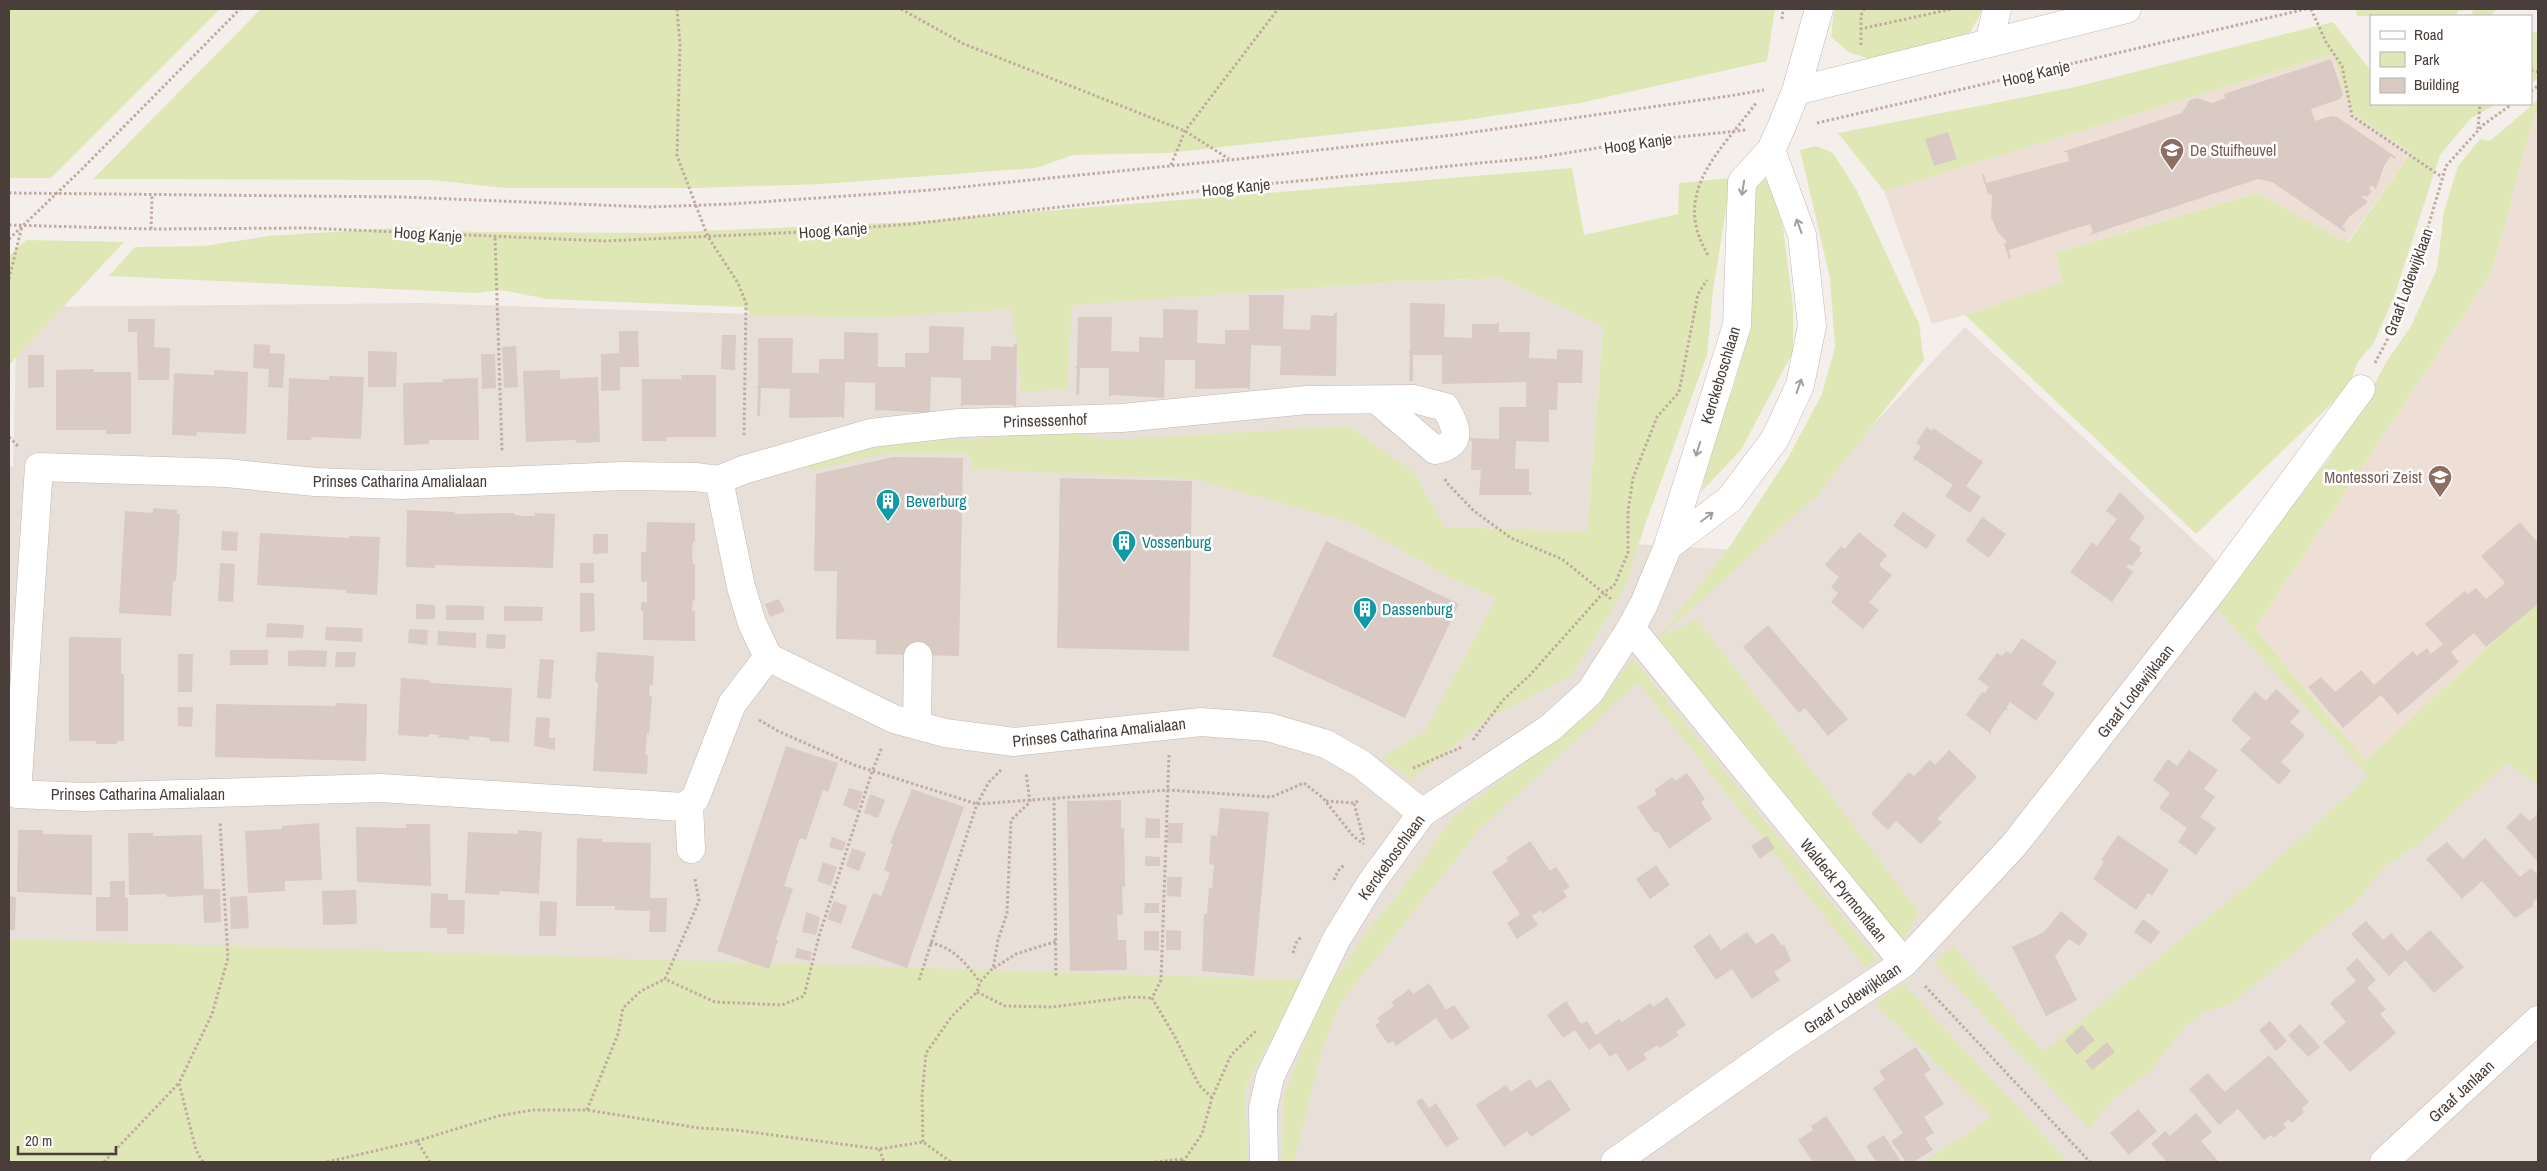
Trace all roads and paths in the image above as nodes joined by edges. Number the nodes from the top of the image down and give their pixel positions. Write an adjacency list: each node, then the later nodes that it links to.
1 (240, 9): 26 (path)
2 (677, 9): 28 (path)
3 (901, 9): 19 (path)
4 (1278, 9): 19 (path)
5 (1783, 9): 12 (path)
6 (1819, 9): 15 (street, Kerckeboschlaan)
7 (1952, 9): 13 (path)
8 (1997, 9): 14 (street)
9 (2127, 9): 14 (street)
10 (2306, 9): 21 (path, Hoog Kanje)
11 (2311, 9): 24 (path)
12 (1782, 22)
13 (1860, 29)
14 (1989, 43): 15 (street)
15 (1796, 90): 21 (street, Kerckeboschlaan)
16 (2480, 105): 18 (path)
17 (2511, 105): 18 (path, Graaf Lodewijklaan)
18 (2478, 130): 24 (path, Graaf Lodewijklaan)
19 (1185, 131): 22 (path); 23 (path)
20 (1736, 131): 21 (path, Hoog Kanje); 22 (path, Hoog Kanje); 32 (path, Hoog Kanje); 35 (path)
21 (1776, 139): 43 (street, Kerckeboschlaan, one-way to 43); 43 (street, Kerckeboschlaan, one-way to 21)
22 (1230, 160): 23 (path, Hoog Kanje)
23 (1171, 165): 28 (path, Hoog Kanje)
24 (2442, 177): 38 (path, Graaf Lodewijklaan)
25 (9, 193): 26 (path, Hoog Kanje)
26 (55, 193): 27 (path, Hoog Kanje); 30 (path)
27 (152, 196): 28 (path, Hoog Kanje); 31 (path)
28 (697, 205): 32 (path)
29 (9, 225): 30 (path, Hoog Kanje)
30 (22, 226): 31 (path, Hoog Kanje); 34 (path); 37 (path)
31 (152, 229): 33 (path, Hoog Kanje)
32 (708, 237): 33 (path, Hoog Kanje); 41 (path)
33 (495, 238): 42 (path)
34 (9, 239)
35 (1710, 261)
36 (1709, 277): 44 (path)
37 (9, 278)
38 (2361, 389): 74 (street, Graaf Lodewijklaan)
39 (1377, 400): 40 (street); 40 (street, Prinsessenhof); 41 (street, Prinsessenhof)
40 (1435, 450): 44 (path)
41 (731, 475): 42 (street, Prinses Catharina Amalialaan); 48 (street)
42 (503, 481): 45 (street, Prinses Catharina Amalialaan)
43 (1668, 546): 46 (street, Kerckeboschlaan)
44 (1604, 592): 46 (path); 54 (path)
45 (20, 608): 57 (street, Prinses Catharina Amalialaan)
46 (1631, 628): 64 (street, Kerckeboschlaan); 74 (street, Waldeck Pyrmontlaan)
47 (918, 656): 50 (street)
48 (768, 657): 49 (street); 50 (street, Prinses Catharina Amalialaan)
49 (732, 704): 53 (path); 63 (street)
50 (905, 722): 52 (street, Prinses Catharina Amalialaan); 53 (path)
51 (1170, 724): 52 (street, Prinses Catharina Amalialaan); 54 (street, Prinses Catharina Amalialaan); 55 (path)
52 (1013, 749): 60 (path); 61 (path)
53 (872, 772): 61 (path); 77 (path)
54 (1384, 782): 62 (path); 64 (street, Prinses Catharina Amalialaan)
55 (1168, 790): 58 (path); 59 (path); 81 (path)
56 (218, 794): 57 (street, Prinses Catharina Amalialaan); 63 (street, Prinses Catharina Amalialaan); 84 (path)
57 (13, 796)
58 (1054, 798): 60 (path); 71 (path)
59 (1326, 801): 62 (path); 65 (path)
60 (1030, 802): 61 (path); 75 (path)
61 (977, 804): 72 (path)
62 (1354, 804): 65 (path)
63 (689, 805): 66 (street)
64 (1422, 813): 98 (street, Kerckeboschlaan)
65 (1366, 845): 67 (path)
66 (691, 849): 77 (path)
67 (1359, 851)
68 (1345, 864): 69 (path)
69 (1332, 888)
70 (1302, 936): 73 (path)
71 (1057, 941): 75 (path); 76 (path)
72 (930, 944): 78 (path); 79 (path)
73 (1291, 961)
74 (1904, 963): 99 (street, Graaf Lodewijklaan); 100 (path)
75 (993, 968): 79 (path)
76 (1056, 976)
77 (665, 978): 86 (path)
78 (919, 980)
79 (980, 982): 80 (path)
80 (977, 992): 81 (path); 88 (path)
81 (1152, 998): 85 (path)
82 (2538, 1020): 101 (street, Graaf Janlaan)
83 (1258, 1028): 85 (path)
84 (179, 1083): 91 (path); 92 (path)
85 (1212, 1098): 90 (path)
86 (587, 1110): 87 (path); 89 (path)
87 (417, 1141): 93 (path); 94 (path)
88 (923, 1142): 89 (path); 96 (path)
89 (879, 1149): 95 (path)
90 (1184, 1161): 97 (path)
91 (104, 1162)
92 (203, 1162)
93 (327, 1162)
94 (430, 1162)
95 (884, 1162)
96 (951, 1162)
97 (1155, 1162)
98 (1264, 1162)
99 (1615, 1162)
100 (2090, 1162)
101 (2384, 1162)

